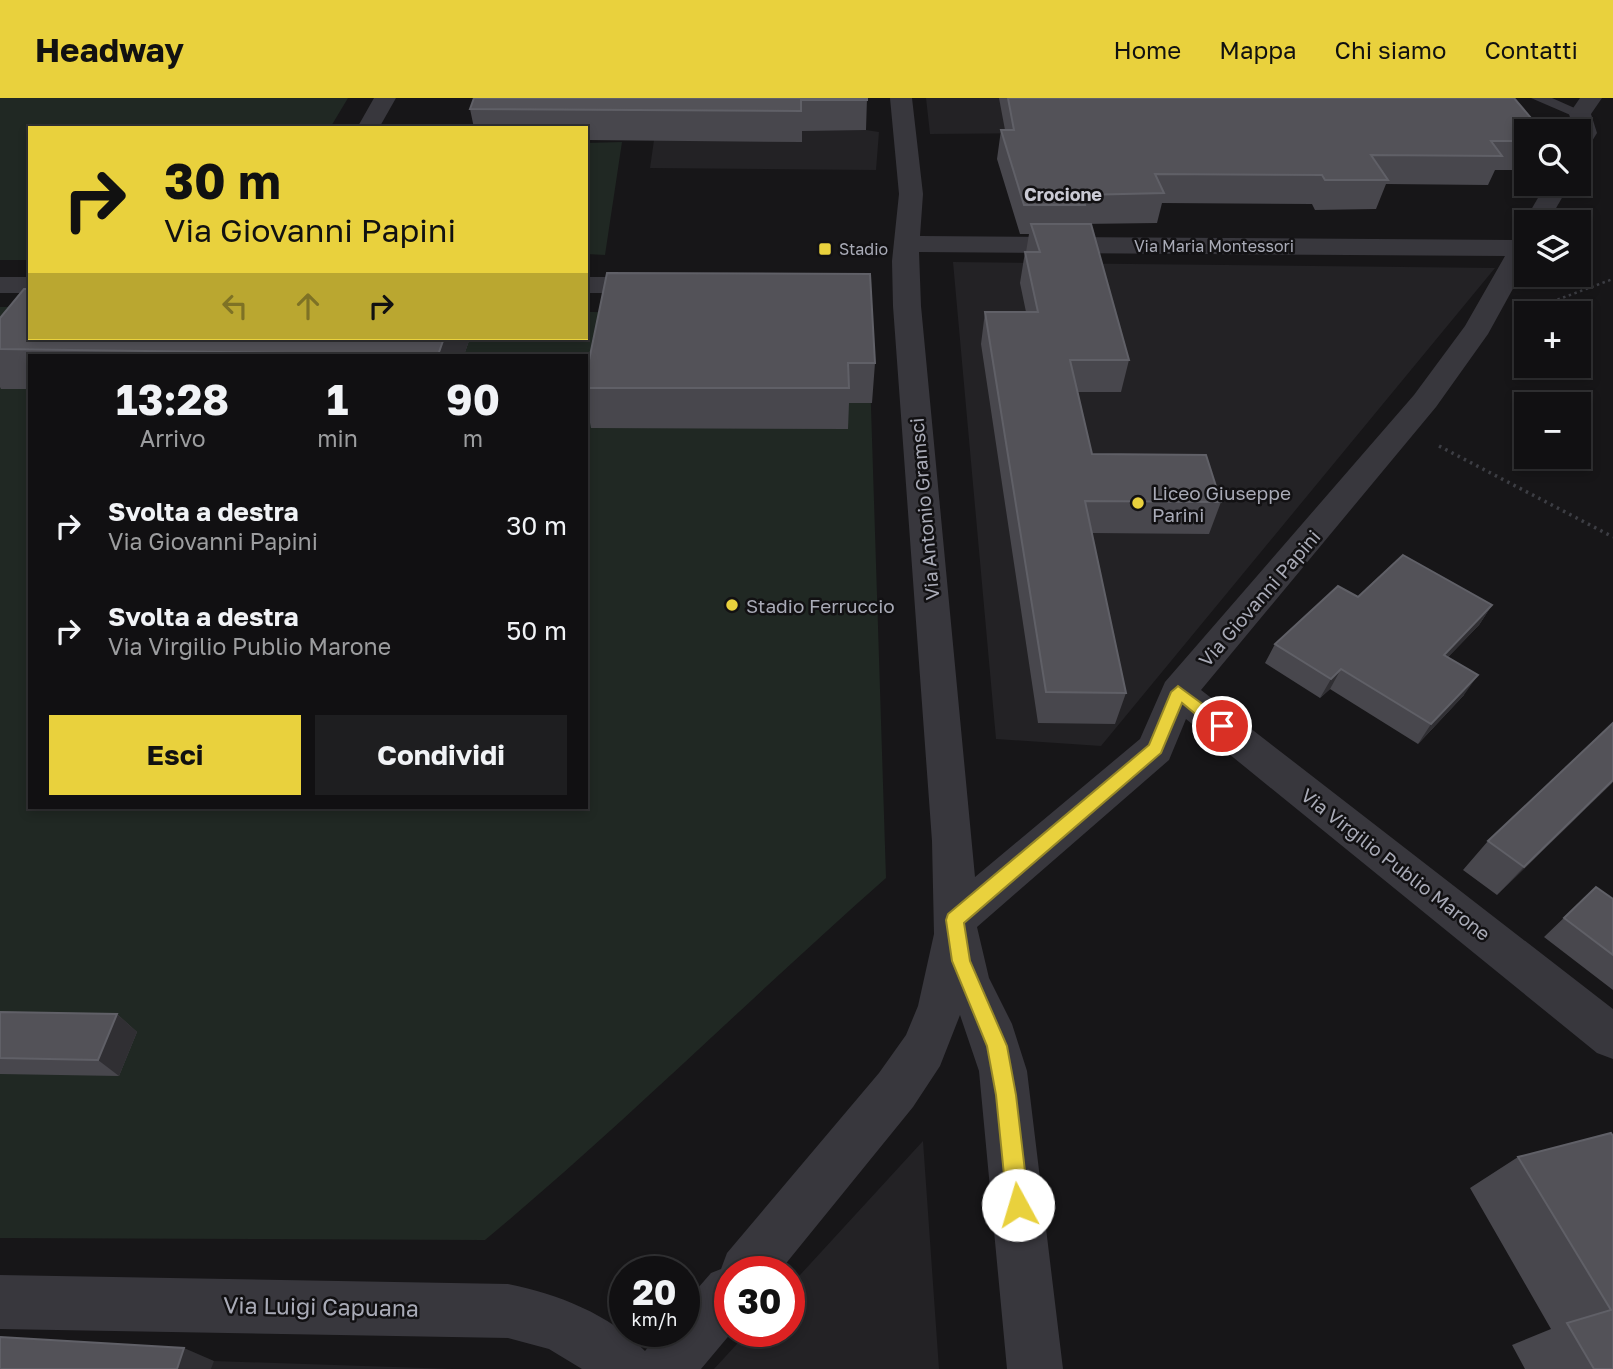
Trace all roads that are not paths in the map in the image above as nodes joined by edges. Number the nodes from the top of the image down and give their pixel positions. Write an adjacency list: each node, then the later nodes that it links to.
1 (385, 98): 5 (street)
2 (901, 98): 6 (street, Via Antonio Gramsci)
3 (1538, 98): 4 (lane)
4 (1585, 106)
5 (369, 126)
6 (906, 244): 7 (street, Via Maria Montessori); 14 (street, Via Antonio Gramsci)
7 (1514, 244)
8 (1514, 262): 13 (street, Via Giovanni Papini)
9 (0, 285): 10 (street)
10 (28, 285)
11 (588, 285): 12 (street)
12 (683, 285)
13 (1178, 692): 14 (street, Via Giovanni Papini); 15 (street, Via Virgilio Publio Marone)
14 (955, 920): 16 (street); 21 (street)
15 (1613, 1037)
16 (759, 1256)
17 (0, 1302): 19 (street, Via Luigi Capuana)
18 (714, 1311): 20 (street)
19 (625, 1369)
20 (665, 1369)
21 (1035, 1369)

